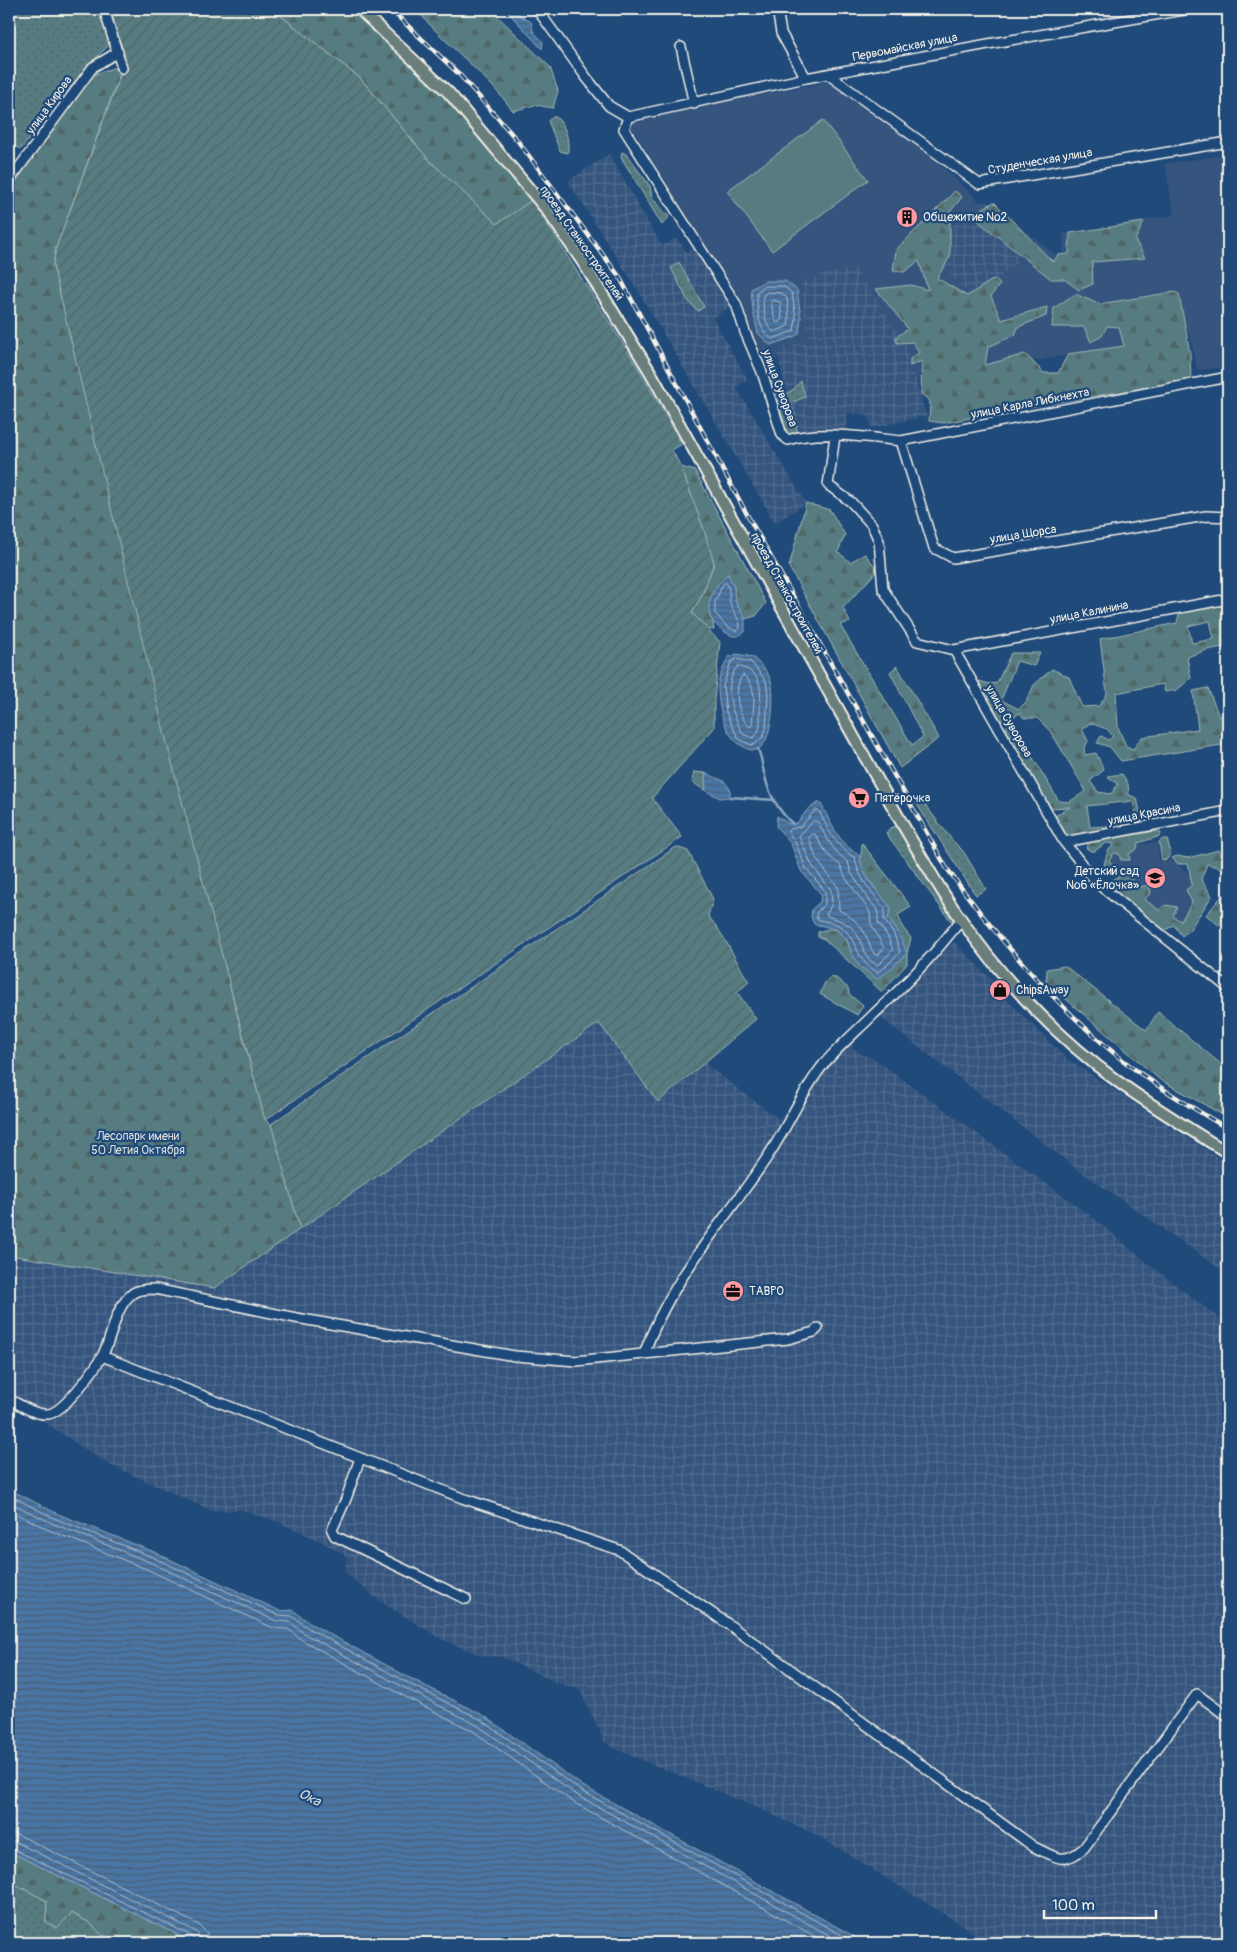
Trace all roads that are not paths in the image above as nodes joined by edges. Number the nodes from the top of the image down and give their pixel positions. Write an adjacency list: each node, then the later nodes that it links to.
1 (104, 9): 7 (street)
2 (359, 9): 25 (main road, проезд Станкостроителей)
3 (538, 9): 12 (street)
4 (777, 9): 10 (street)
5 (1189, 9): 9 (street, Первомайская улица)
6 (681, 47): 11 (street)
7 (118, 52): 8 (street); 16 (street, улица Кирова)
8 (122, 68)
9 (830, 75): 10 (street, Первомайская улица); 15 (street, Студенческая улица)
10 (806, 78): 11 (street, Первомайская улица)
11 (694, 104): 13 (street, Первомайская улица)
12 (609, 106): 13 (street); 14 (street)
13 (628, 118): 14 (street)
14 (624, 129): 18 (street, улица Суворова)
15 (1228, 142)
16 (9, 181)
17 (1228, 377): 19 (street, улица Карла Либкнехта)
18 (835, 436): 19 (street, улица Карла Либкнехта); 22 (street)
19 (901, 441): 20 (street, улица Щорса)
20 (1228, 517)
21 (1228, 599): 22 (street, улица Калинина)
22 (954, 650): 24 (street, улица Суворова)
23 (1228, 811): 24 (street, улица Красина)
24 (1064, 842): 26 (street, улица Суворова)
25 (961, 920): 27 (main road, проезд Станкостроителей); 29 (street)
26 (1228, 988)
27 (1228, 1154)
28 (818, 1328): 29 (street)
29 (644, 1354): 30 (street)
30 (102, 1356): 31 (street); 32 (street)
31 (9, 1399)
32 (360, 1458): 33 (street); 34 (street)
33 (466, 1599)
34 (1228, 1717)

